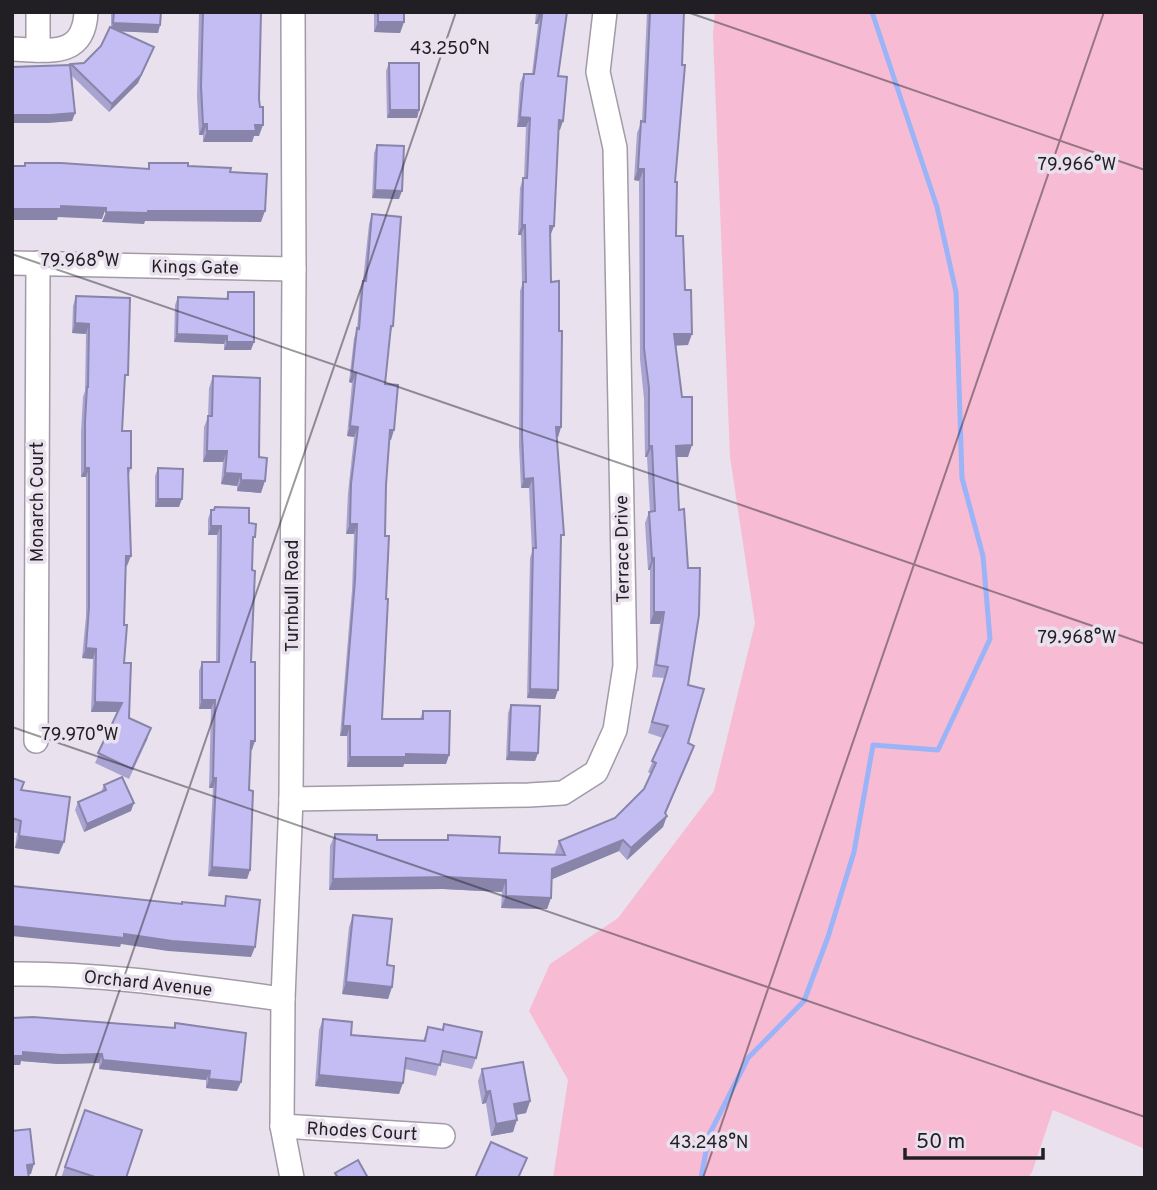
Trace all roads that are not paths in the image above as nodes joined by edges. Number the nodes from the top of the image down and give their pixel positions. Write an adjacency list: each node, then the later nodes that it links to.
1 (38, 12): 6 (street)
2 (86, 12): 6 (street)
3 (293, 12): 9 (street, Turnbull Road)
4 (605, 12): 11 (street, Terrace Drive)
5 (12, 49): 6 (street)
6 (38, 50)
7 (12, 263): 8 (street, Kings Gate)
8 (38, 264): 9 (street, Kings Gate); 10 (street, Monarch Court)
9 (294, 269): 11 (street, Turnbull Road)
10 (36, 741)
11 (291, 799): 13 (street, Turnbull Road)
12 (12, 974): 13 (street, Orchard Avenue)
13 (283, 999): 14 (street, Turnbull Road)
14 (282, 1126): 15 (street, Rhodes Court); 16 (street, Turnbull Road)
15 (443, 1136)
16 (292, 1178)

